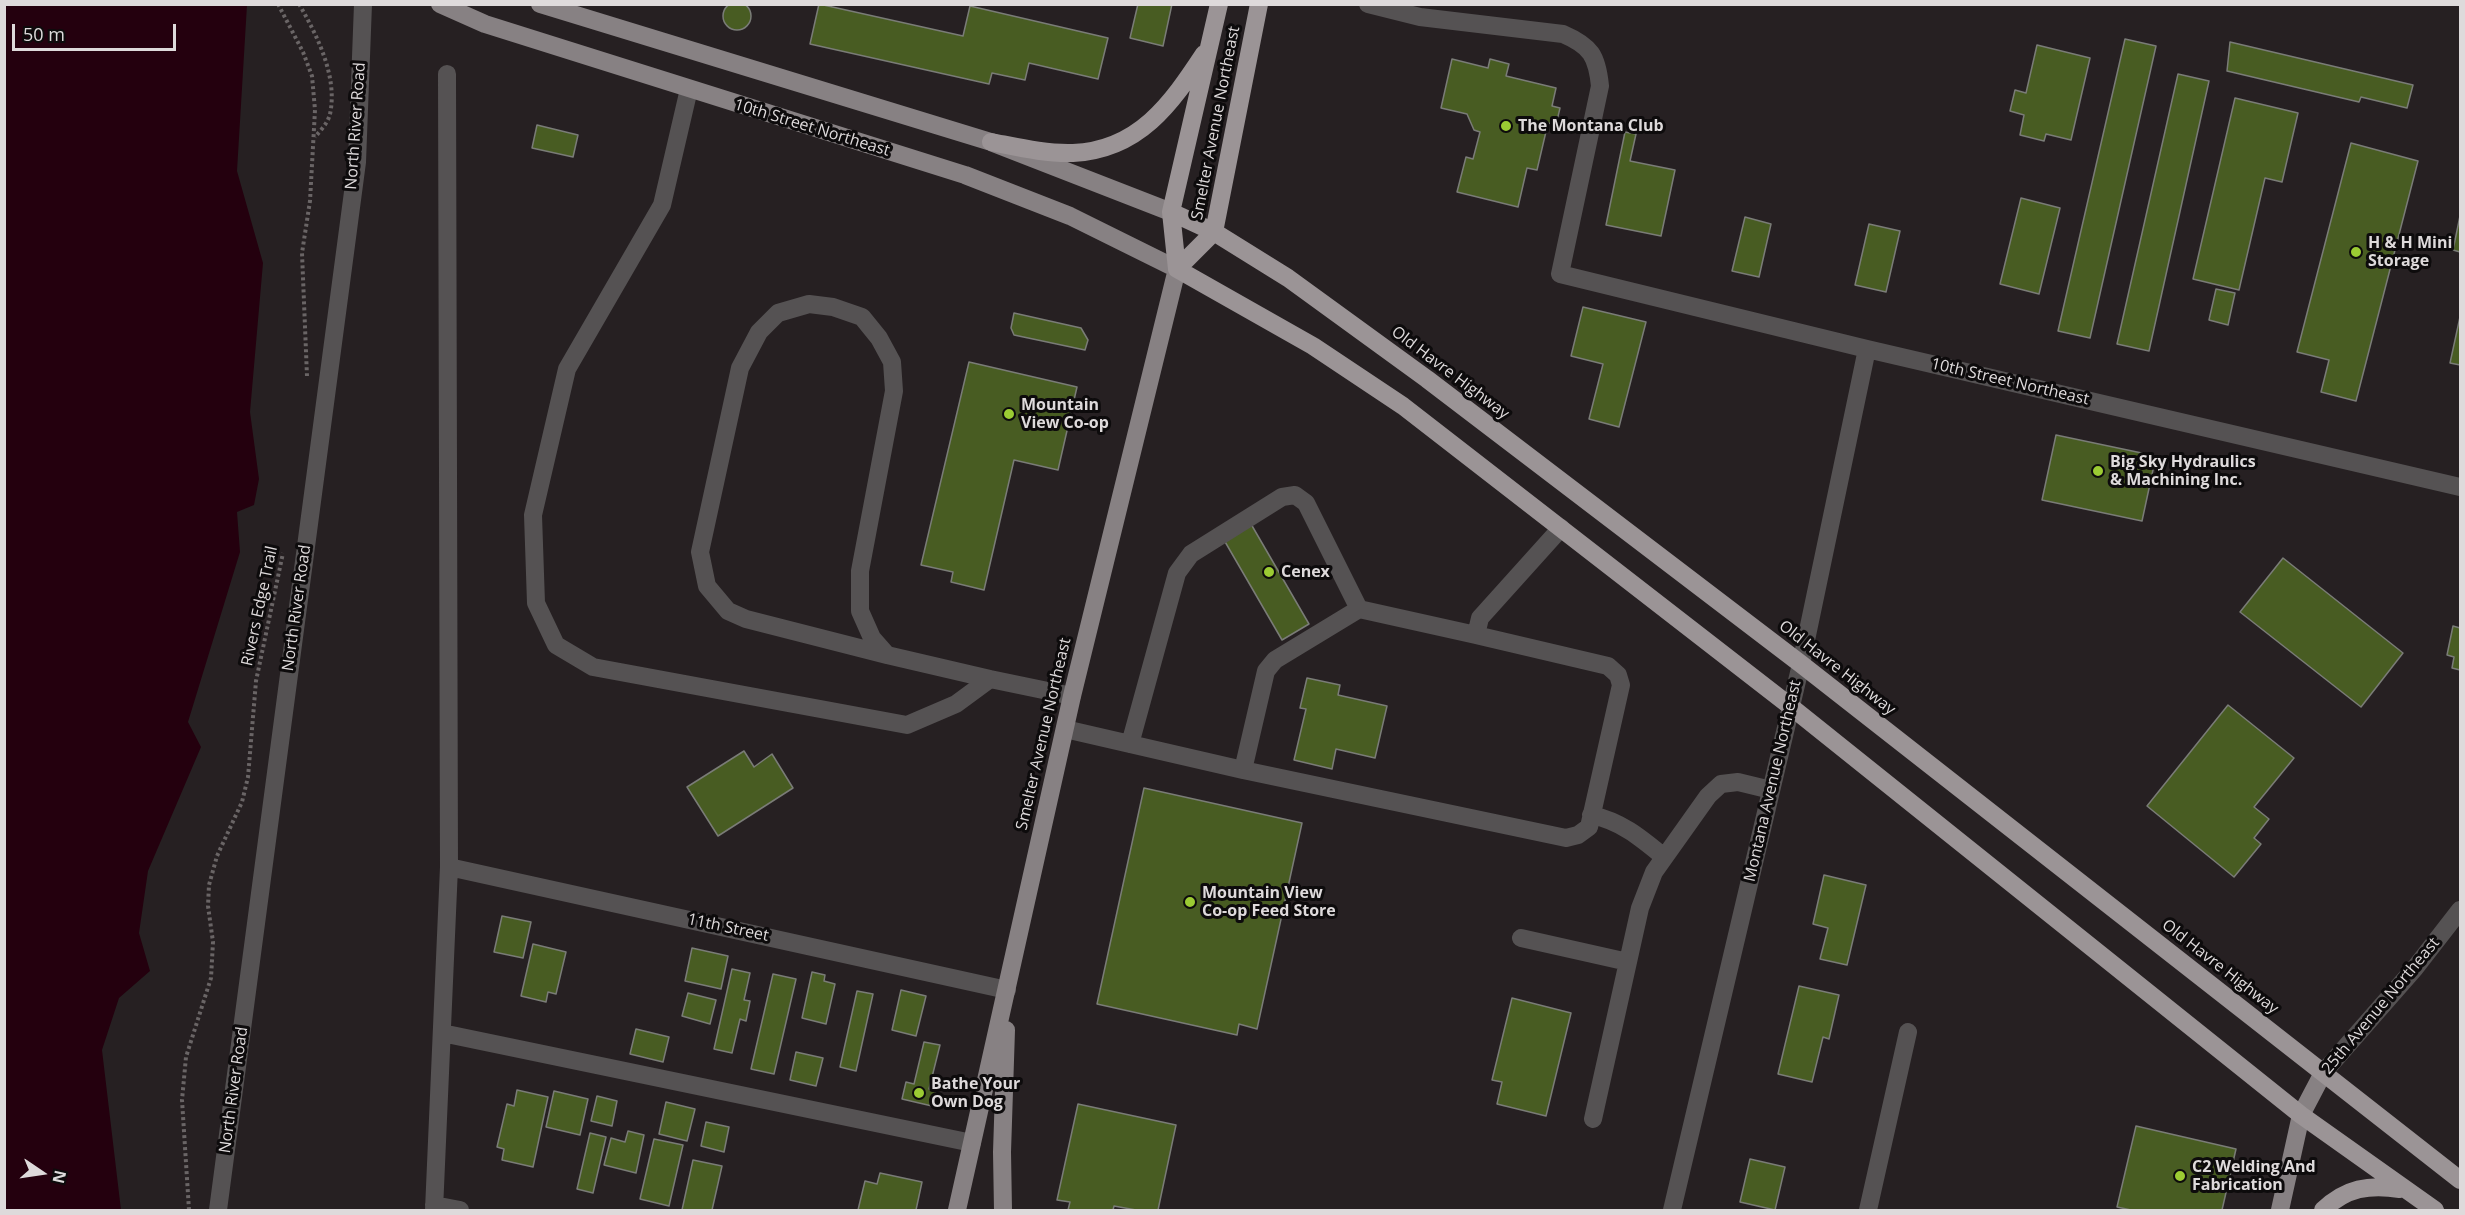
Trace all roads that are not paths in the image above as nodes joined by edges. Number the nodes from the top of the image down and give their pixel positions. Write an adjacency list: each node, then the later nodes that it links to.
1 (363, 4): 44 (street, North River Road)
2 (440, 4): 9 (main road, 10th Street Northeast)
3 (540, 4): 10 (main road)
4 (1219, 4): 7 (highway, Smelter Avenue Northeast)
5 (1259, 4): 12 (highway, Smelter Avenue Northeast)
6 (1368, 4): 14 (street, 10th Street Northeast)
7 (1211, 43): 10 (highway); 11 (highway, Smelter Avenue Northeast)
8 (447, 74): 30 (street)
9 (689, 89): 13 (main road, 10th Street Northeast); 21 (street)
10 (990, 142): 11 (main road)
11 (1171, 212): 12 (highway, Old Havre Highway); 13 (highway, Smelter Avenue Northeast)
12 (1214, 232): 13 (highway, Smelter Avenue Northeast); 20 (highway, Old Havre Highway)
13 (1177, 269): 16 (highway); 22 (main road, Smelter Avenue Northeast)
14 (1867, 349): 15 (street, 10th Street Northeast); 20 (street, Montana Avenue Northeast)
15 (2460, 487)
16 (1561, 528): 18 (street); 23 (highway)
17 (1359, 609): 18 (street); 25 (street); 26 (street)
18 (1476, 635): 28 (street)
19 (887, 655): 19 (street); 21 (street)
20 (1801, 664): 23 (street, Montana Avenue Northeast); 37 (highway, Old Havre Highway)
21 (990, 679): 22 (street)
22 (1072, 696): 24 (main road, Smelter Avenue Northeast)
23 (1790, 706): 27 (street, Montana Avenue Northeast); 38 (highway)
24 (1065, 729): 25 (street); 34 (main road, Smelter Avenue Northeast)
25 (1130, 744): 26 (street)
26 (1243, 770): 28 (street)
27 (1771, 790): 29 (street); 48 (street, Montana Avenue Northeast)
28 (1591, 814): 29 (street)
29 (1664, 857): 33 (street)
30 (449, 867): 34 (street, 11th Street); 36 (street)
31 (2460, 910): 37 (street, 25th Avenue Northeast)
32 (1521, 938): 33 (street)
33 (1628, 962): 39 (street)
34 (1006, 990): 40 (main road, Smelter Avenue Northeast); 47 (main road)
35 (1908, 1032): 49 (street)
36 (442, 1033): 40 (street); 43 (street)
37 (2323, 1073): 38 (main road, 25th Avenue Northeast); 41 (highway, Old Havre Highway)
38 (2301, 1115): 42 (highway); 50 (main road, 25th Avenue Northeast)
39 (1593, 1119)
40 (972, 1143): 46 (main road, Smelter Avenue Northeast)
41 (2460, 1180)
42 (2405, 1189): 51 (highway); 52 (highway)
43 (434, 1208): 45 (street)
44 (218, 1210)
45 (460, 1210)
46 (957, 1210)
47 (1003, 1210)
48 (1672, 1210)
49 (1868, 1210)
50 (2280, 1210)
51 (2323, 1210)
52 (2435, 1210)

